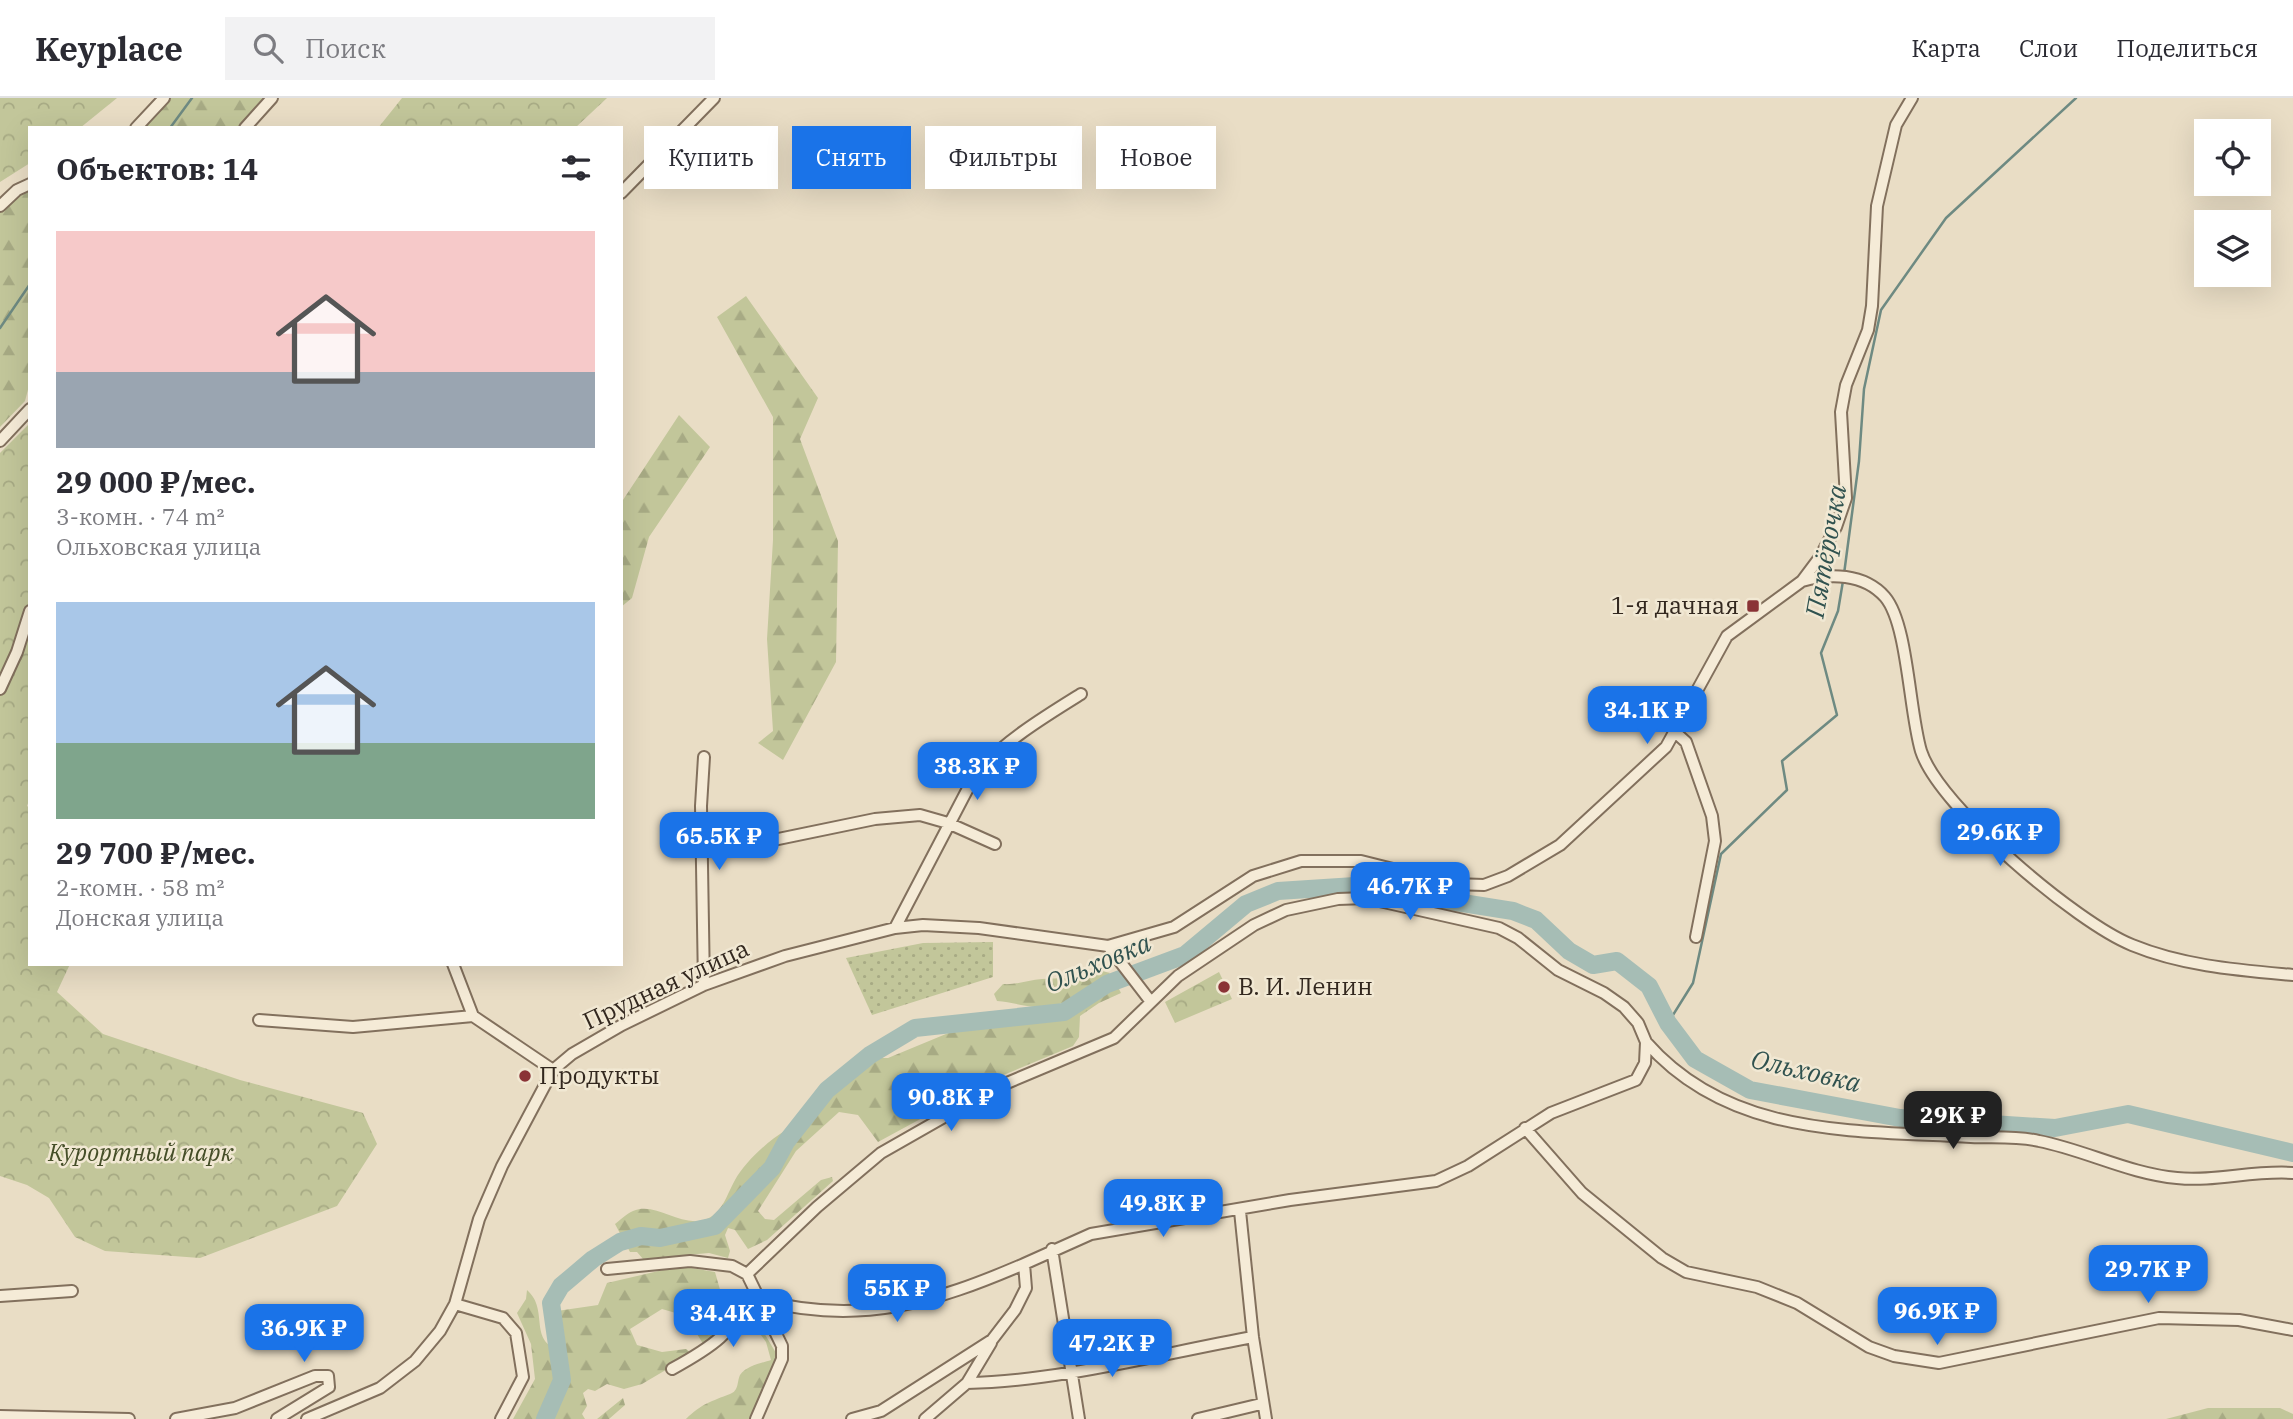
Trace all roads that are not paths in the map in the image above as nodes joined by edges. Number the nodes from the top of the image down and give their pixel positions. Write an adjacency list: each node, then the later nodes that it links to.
1 (164, 98): 5 (street)
2 (272, 98): 6 (street)
3 (713, 98): 8 (street)
4 (1912, 98): 12 (street, Прудная улица)
5 (138, 126)
6 (247, 126)
7 (28, 185): 9 (street)
8 (623, 191)
9 (0, 206)
10 (28, 411): 11 (street)
11 (0, 441)
12 (1802, 581): 16 (street, Прудная улица); 25 (street)
13 (28, 617): 14 (street)
14 (0, 689)
15 (1081, 694): 18 (street)
16 (1676, 733): 22 (street); 23 (street, Прудная улица)
17 (704, 757): 19 (street)
18 (948, 822): 19 (street); 20 (street); 21 (street)
19 (703, 838): 26 (street)
20 (995, 844)
21 (895, 928): 23 (street, Прудная улица); 26 (street, Прудная улица)
22 (1696, 937)
23 (1108, 946): 27 (street)
24 (454, 966): 28 (street)
25 (2293, 975)
26 (704, 985): 31 (street, Прудная улица)
27 (1151, 1002): 30 (street); 38 (street)
28 (472, 1016): 29 (street); 31 (street)
29 (259, 1020)
30 (1646, 1042): 32 (street); 33 (street)
31 (553, 1070): 42 (street, Прудная улица)
32 (1525, 1128): 34 (street); 43 (street)
33 (2293, 1173)
34 (1240, 1211): 35 (street); 44 (street)
35 (1052, 1250): 36 (street); 47 (street)
36 (1024, 1264): 40 (street); 45 (street)
37 (607, 1269): 38 (street)
38 (747, 1274): 40 (street)
39 (72, 1291): 41 (street)
40 (758, 1295): 46 (street); 56 (street)
41 (0, 1296)
42 (455, 1304): 54 (street, Прудная улица); 55 (street)
43 (2293, 1330)
44 (1253, 1337): 47 (street); 49 (street)
45 (992, 1340): 48 (street); 57 (street)
46 (672, 1368)
47 (1072, 1370): 48 (street); 59 (street)
48 (967, 1383): 58 (street)
49 (1261, 1404): 60 (street); 61 (street)
50 (0, 1416): 51 (street)
51 (129, 1419)
52 (176, 1419): 53 (street)
53 (277, 1419)
54 (307, 1419)
55 (501, 1419)
56 (756, 1419)
57 (852, 1419)
58 (925, 1419)
59 (1079, 1419)
60 (1198, 1419)
61 (1266, 1419)

